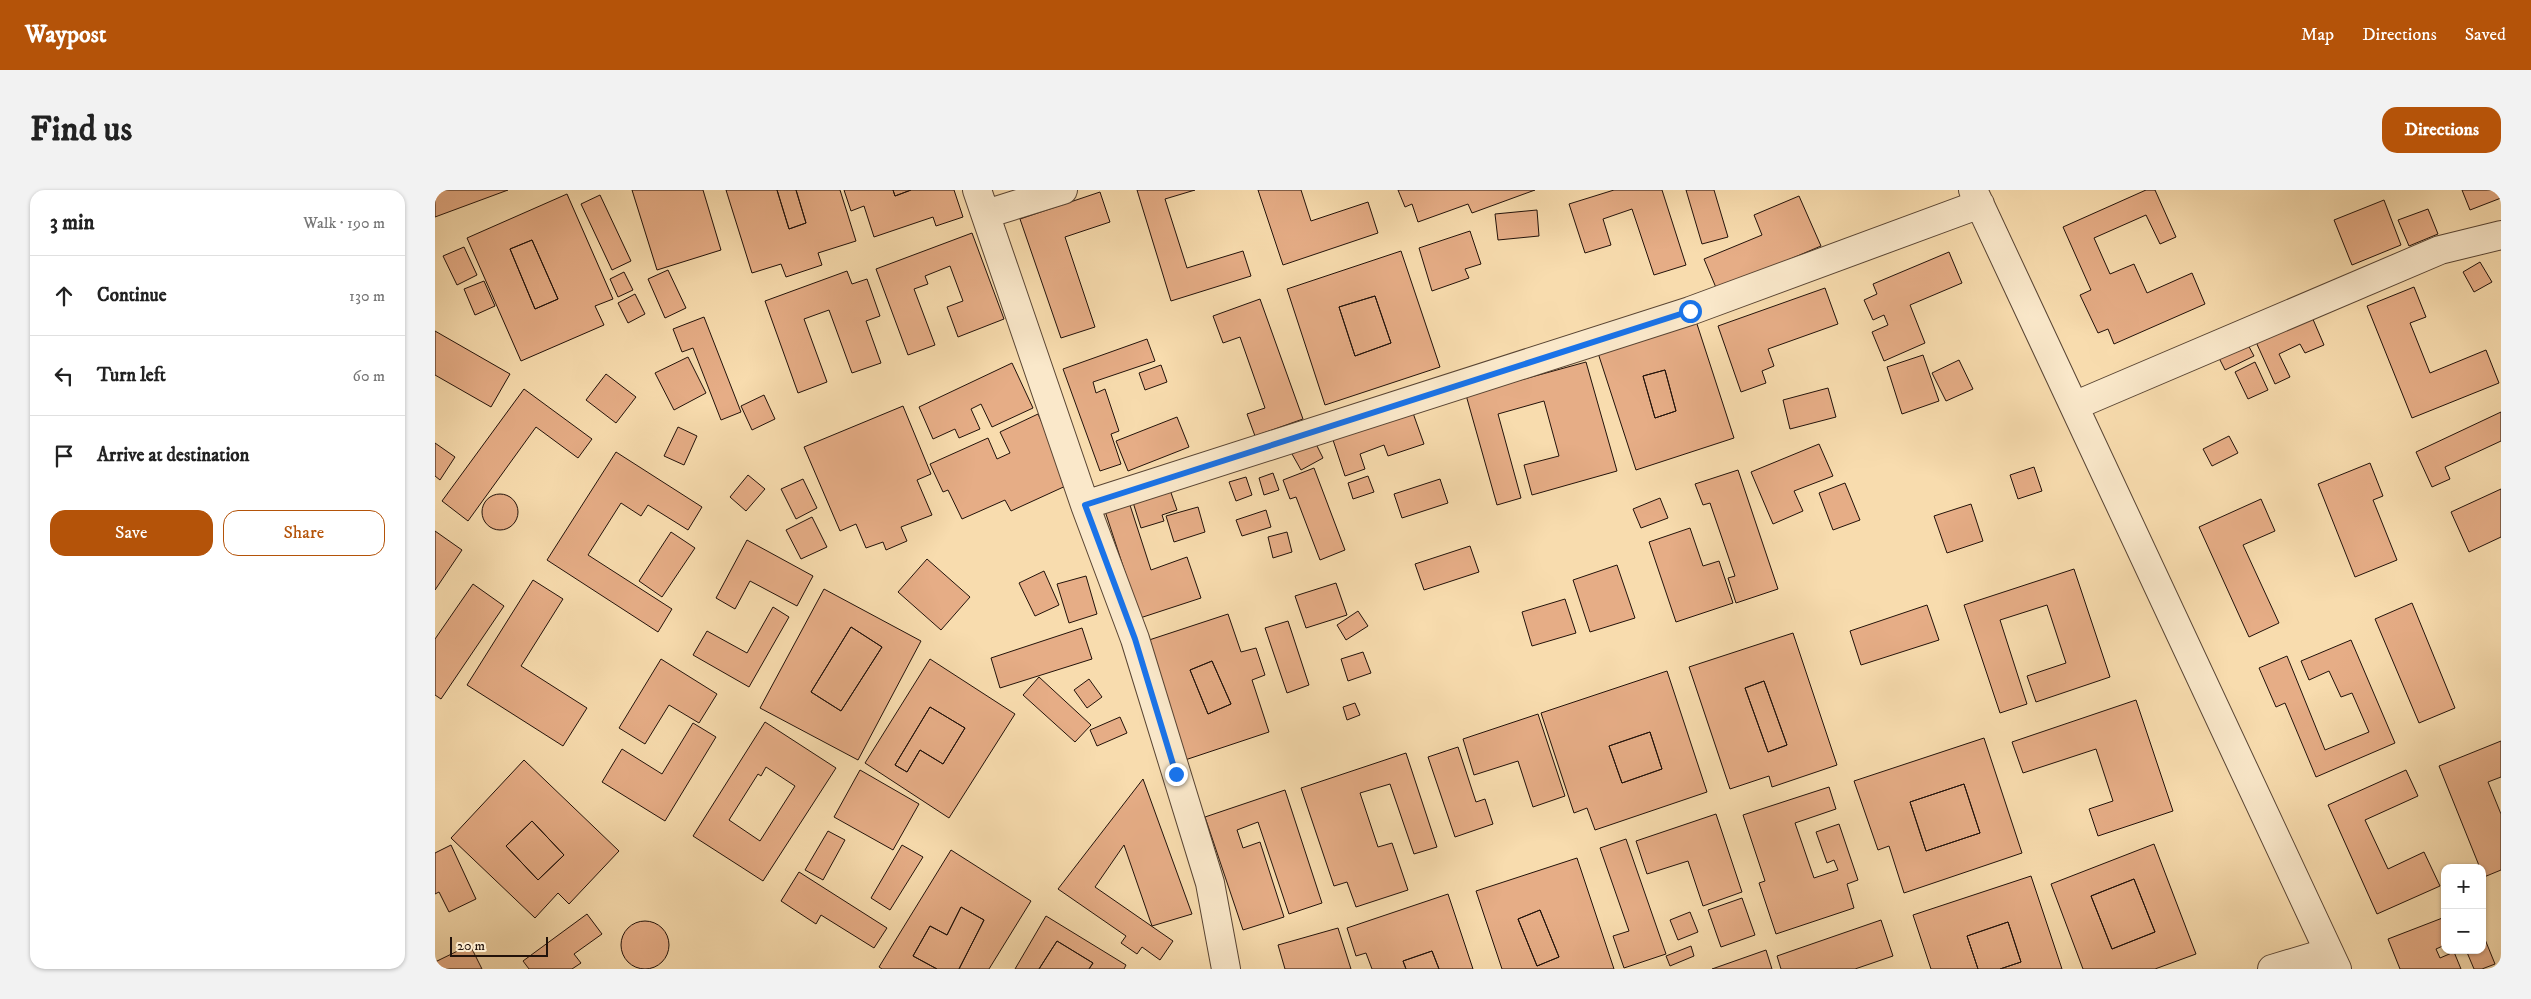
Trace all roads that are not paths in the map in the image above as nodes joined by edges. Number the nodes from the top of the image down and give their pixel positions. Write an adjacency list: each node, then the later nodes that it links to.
1 (1063, 190): 3 (street)
2 (1976, 197): 5 (street); 6 (street)
3 (982, 202): 6 (street)
4 (2501, 235): 5 (street)
5 (2074, 406): 7 (street)
6 (1085, 505): 8 (street)
7 (2333, 960): 9 (street)
8 (1227, 969)
9 (2272, 969)

